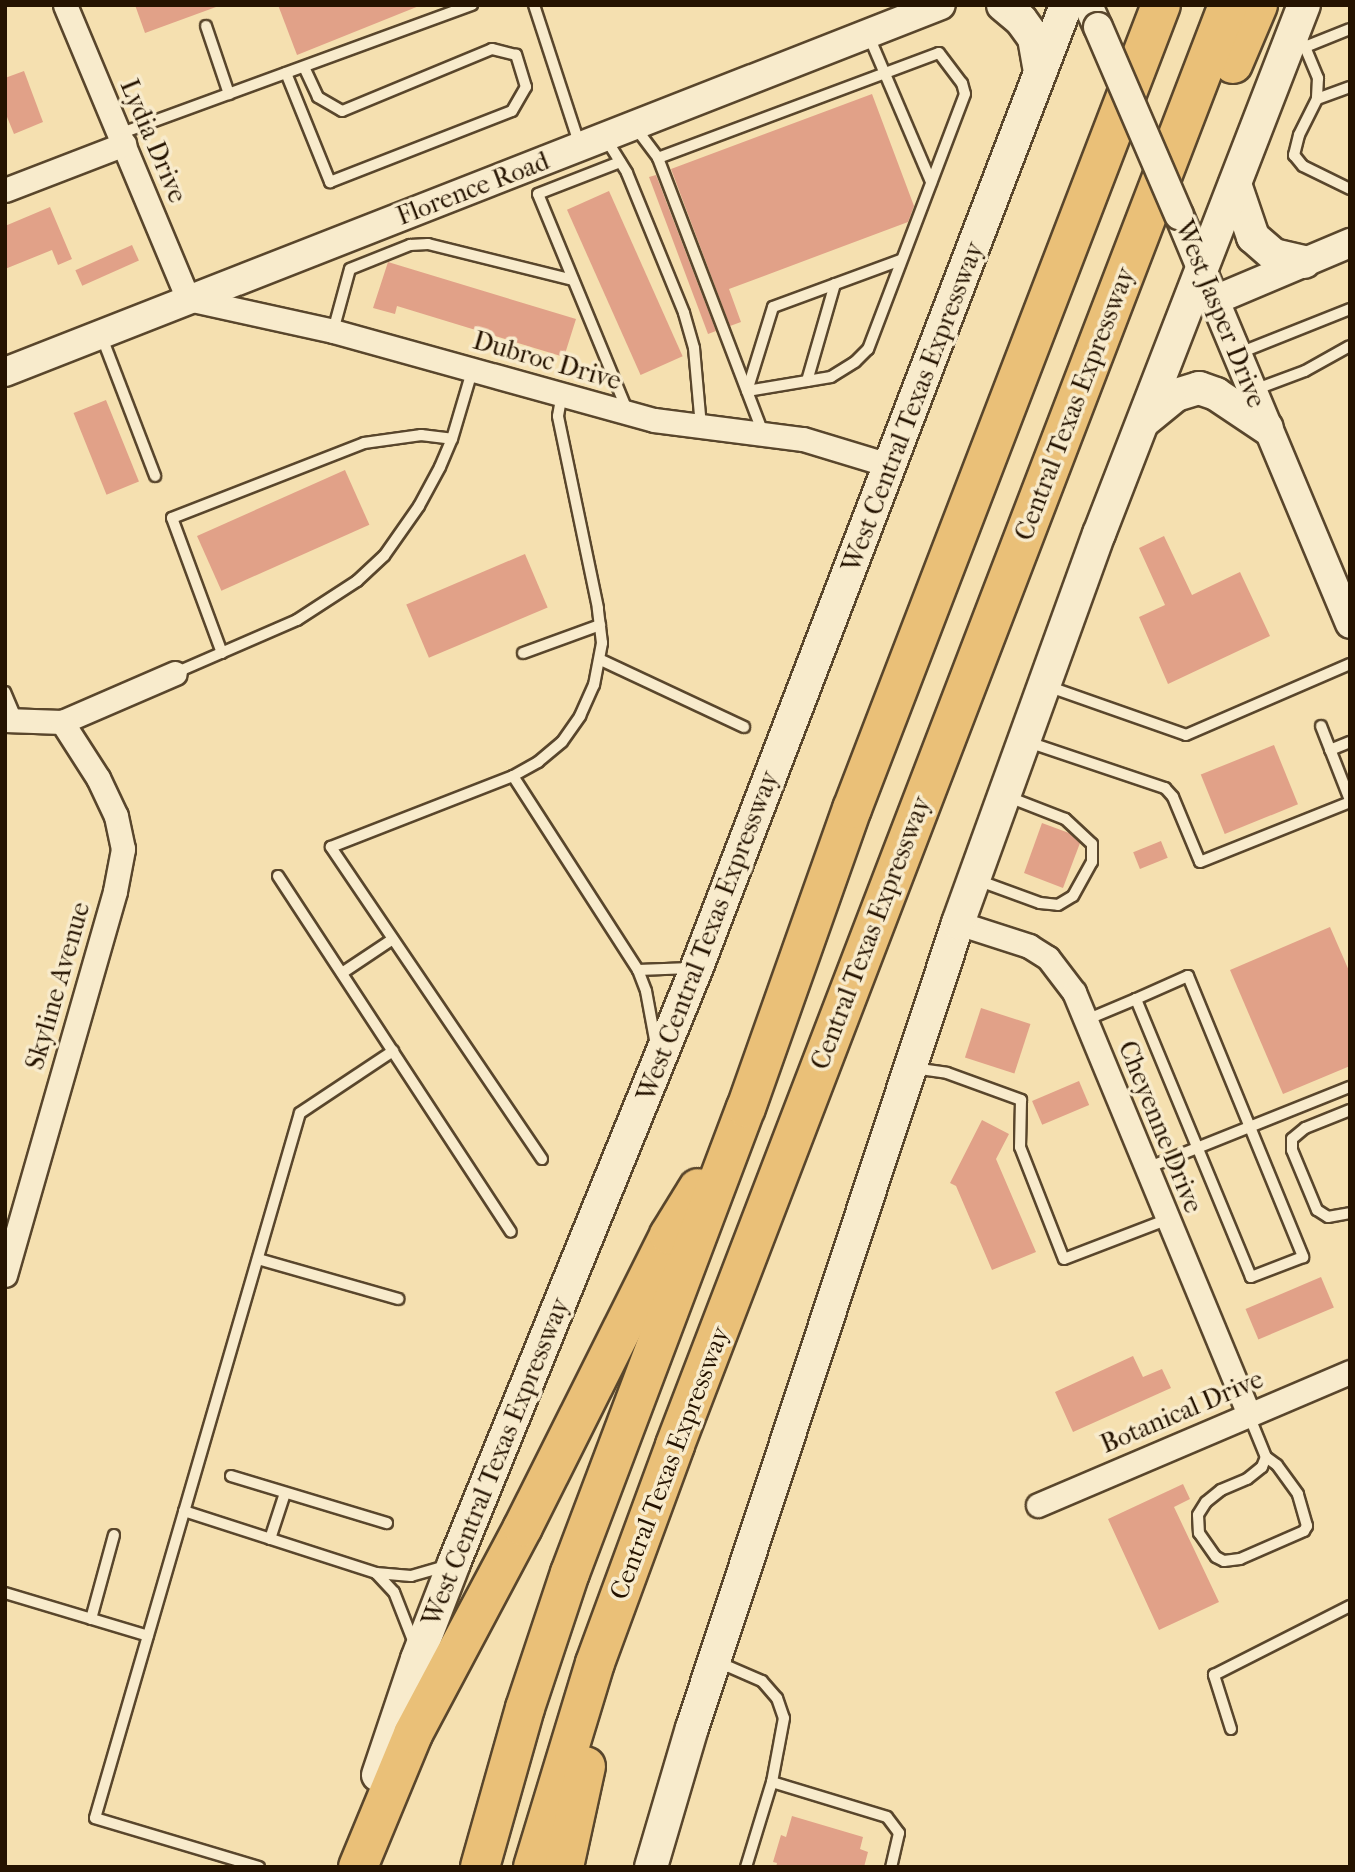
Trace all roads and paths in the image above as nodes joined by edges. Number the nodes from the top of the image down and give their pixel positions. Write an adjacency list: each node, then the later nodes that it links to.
1 (65, 5): 24 (street, Lydia Drive)
2 (472, 5): 15 (lane)
3 (534, 5): 25 (lane)
4 (941, 5): 14 (street, Florence Road)
5 (1003, 5): 16 (main road)
6 (1066, 5): 16 (main road, West Central Texas Expressway)
7 (1161, 5): 91 (highway, Central Texas Expressway)
8 (1228, 5): 22 (highway, Central Texas Expressway)
9 (1258, 5): 22 (highway)
10 (1093, 16): 35 (street, West Jasper Drive, bridge)
11 (206, 26): 20 (lane)
12 (1301, 26): 13 (lane); 21 (lane); 29 (main road)
13 (1350, 29)
14 (868, 34): 18 (lane); 23 (street, Florence Road)
15 (304, 67): 17 (lane); 17 (lane)
16 (1040, 72): 57 (main road, West Central Texas Expressway)
17 (286, 74): 20 (lane)
18 (884, 74): 26 (lane); 28 (lane); 28 (lane)
19 (1350, 87): 21 (lane)
20 (229, 94): 24 (lane)
21 (1317, 99): 30 (lane)
22 (1189, 109): 121 (highway, Central Texas Expressway)
23 (635, 126): 25 (street, Florence Road); 26 (lane)
24 (121, 139): 31 (street); 38 (street, Lydia Drive)
25 (593, 143): 27 (lane); 38 (street, Florence Road)
26 (658, 158): 49 (lane)
27 (620, 162): 36 (lane); 53 (lane)
28 (931, 182): 33 (lane)
29 (1236, 184): 34 (main road); 35 (main road)
30 (1350, 189)
31 (5, 190)
32 (1350, 243): 34 (street)
33 (901, 260): 37 (lane); 47 (lane)
34 (1304, 262): 39 (street)
35 (1202, 269): 39 (street, West Jasper Drive); 52 (main road)
36 (573, 281): 41 (lane); 51 (lane)
37 (835, 284): 47 (lane); 49 (lane)
38 (188, 299): 41 (street, Dubroc Drive); 42 (street, Florence Road)
39 (1215, 300): 44 (street, West Jasper Drive)
40 (1350, 309): 44 (lane)
41 (334, 331): 45 (street, Dubroc Drive)
42 (100, 334): 46 (street, Florence Road); 58 (lane)
43 (1350, 346): 48 (lane)
44 (1237, 354): 48 (street, West Jasper Drive)
45 (473, 369): 50 (street, Dubroc Drive); 56 (lane)
46 (5, 372)
47 (807, 381): 49 (lane)
48 (1252, 390): 54 (street, West Jasper Drive)
49 (747, 391): 55 (lane)
50 (562, 394): 51 (street, Dubroc Drive); 60 (lane)
51 (628, 413): 53 (street, Dubroc Drive)
52 (1143, 422): 54 (main road); 66 (main road)
53 (701, 426): 55 (street, Dubroc Drive)
54 (1267, 428): 59 (street, West Jasper Drive)
55 (763, 433): 57 (street, Dubroc Drive)
56 (452, 439): 61 (lane); 61 (lane)
57 (892, 466): 82 (main road, West Central Texas Expressway)
58 (155, 476)
59 (1350, 624)
60 (600, 625): 62 (lane); 63 (lane)
61 (222, 653): 65 (lane)
62 (523, 653)
63 (601, 660): 71 (lane); 75 (lane)
64 (1350, 664): 66 (lane)
65 (175, 673): 69 (street)
66 (1044, 685): 72 (main road)
67 (5, 692): 68 (lane)
68 (10, 719): 69 (street)
69 (62, 722): 101 (street, Skyline Avenue)
70 (1321, 726): 74 (lane)
71 (744, 727)
72 (1024, 741): 76 (main road); 77 (lane)
73 (1350, 742): 74 (lane)
74 (1330, 750): 77 (lane)
75 (513, 776): 81 (lane); 83 (lane)
76 (1004, 795): 79 (main road); 79 (lane)
77 (1350, 801)
78 (278, 876): 84 (lane)
79 (974, 879): 80 (main road)
80 (958, 923): 86 (street, Cheyenne Drive); 89 (main road)
81 (393, 939): 84 (lane); 95 (lane)
82 (697, 967): 83 (lane); 88 (main road, West Central Texas Expressway)
83 (638, 970): 88 (lane)
84 (341, 973): 87 (lane)
85 (1136, 999): 86 (lane); 93 (lane); 94 (lane)
86 (1086, 1020): 96 (street, Cheyenne Drive)
87 (393, 1051): 99 (lane); 100 (lane)
88 (659, 1062): 113 (main road, West Central Texas Expressway)
89 (910, 1067): 98 (lane); 120 (main road)
90 (1344, 1090): 92 (lane); 93 (lane)
91 (746, 1108): 125 (highway); 126 (highway, Central Texas Expressway)
92 (1349, 1113): 97 (lane)
93 (1250, 1127): 94 (lane); 94 (lane)
94 (1197, 1148): 96 (lane)
95 (542, 1159)
96 (1147, 1168): 98 (street, Cheyenne Drive)
97 (1350, 1213)
98 (1168, 1219): 104 (street, Cheyenne Drive)
99 (511, 1232)
100 (258, 1259): 102 (lane); 109 (lane)
101 (5, 1275)
102 (398, 1299)
103 (1350, 1371): 104 (street, Botanical Drive)
104 (1248, 1413): 105 (lane); 108 (street, Botanical Drive)
105 (1266, 1457): 105 (lane)
106 (231, 1476): 107 (lane)
107 (285, 1493): 110 (lane); 112 (lane)
108 (1038, 1505)
109 (184, 1511): 112 (lane); 118 (lane)
110 (387, 1523)
111 (114, 1535): 117 (lane)
112 (270, 1539): 114 (lane)
113 (454, 1563): 114 (lane); 119 (main road, West Central Texas Expressway)
114 (376, 1573): 119 (lane)
115 (5, 1593): 117 (lane)
116 (1350, 1606): 122 (lane)
117 (90, 1619): 118 (lane)
118 (148, 1636): 124 (lane)
119 (417, 1659): 125 (main road, West Central Texas Expressway)
120 (714, 1661): 123 (lane); 129 (main road)
121 (595, 1663): 127 (highway, Central Texas Expressway); 128 (highway)
122 (1231, 1729)
123 (772, 1782): 130 (lane); 131 (lane)
124 (259, 1867)
125 (356, 1867)
126 (480, 1867)
127 (533, 1867)
128 (564, 1867)
129 (651, 1867)
130 (746, 1867)
131 (891, 1867)

